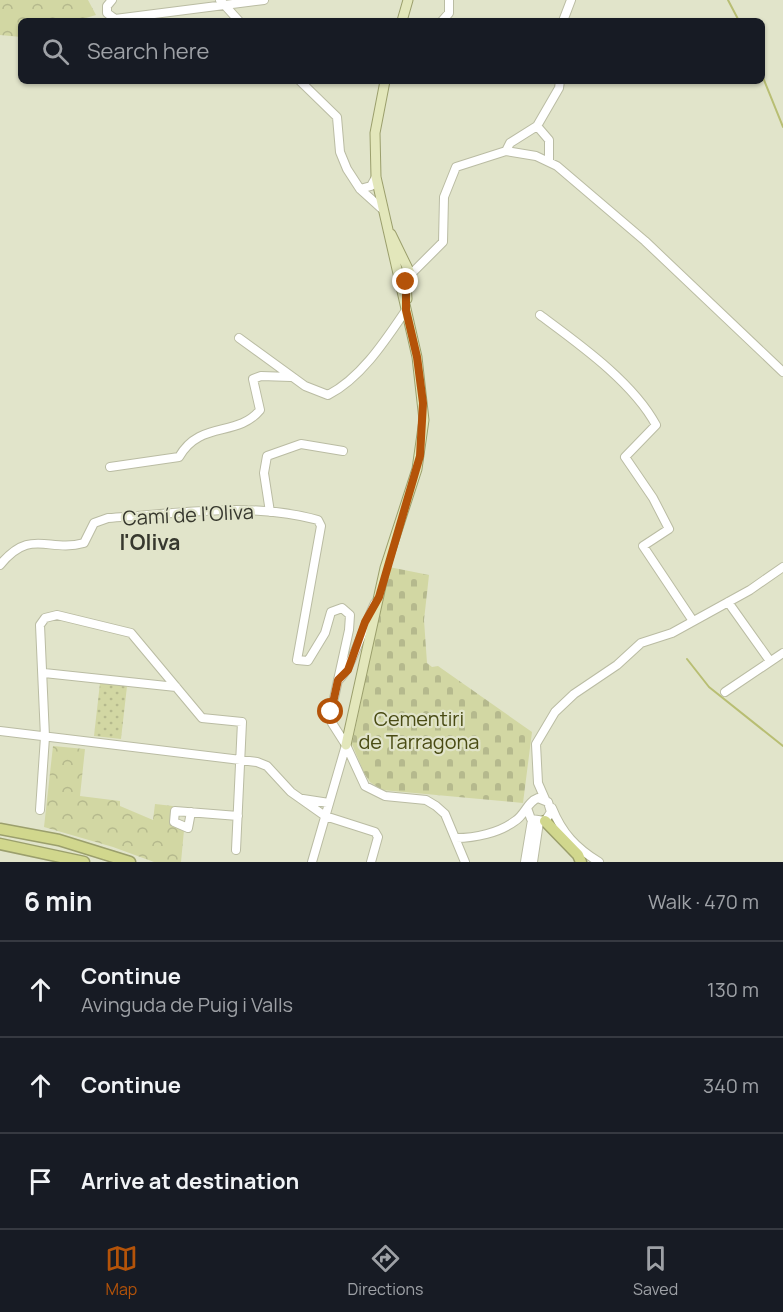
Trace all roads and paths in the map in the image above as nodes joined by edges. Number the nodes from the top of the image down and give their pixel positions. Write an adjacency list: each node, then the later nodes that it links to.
1 (112, 0): 7 (street)
2 (264, 0): 6 (street)
3 (408, 0): 10 (main road)
4 (449, 0): 11 (street)
5 (571, 0): 12 (street)
6 (221, 2): 8 (street); 9 (street)
7 (114, 18)
8 (122, 18)
9 (236, 18)
10 (403, 18)
11 (444, 18)
12 (564, 18)
13 (303, 84): 20 (street)
14 (384, 84): 19 (main road)
15 (560, 84): 16 (street)
16 (537, 126): 17 (street); 18 (street)
17 (506, 151): 18 (street); 25 (street)
18 (549, 161): 30 (street)
19 (376, 177): 20 (street); 21 (main road)
20 (360, 189): 21 (street); 22 (street)
21 (378, 194): 22 (street); 23 (main road)
22 (368, 198): 23 (street)
23 (381, 208): 24 (main road)
24 (384, 221): 25 (main road); 26 (main road)
25 (411, 273): 26 (street); 27 (main road)
26 (398, 278): 27 (main road)
27 (406, 310): 31 (street); 37 (main road)
28 (540, 315): 39 (street)
29 (239, 338): 31 (street)
30 (783, 372)
31 (291, 377): 33 (street)
32 (343, 451): 34 (street)
33 (110, 467)
34 (270, 512): 35 (street, Camí de l'Oliva); 43 (street, Camí de l'Oliva)
35 (0, 565)
36 (783, 567): 38 (street)
37 (379, 597): 43 (street); 48 (main road)
38 (728, 602): 39 (street); 41 (street)
39 (693, 621): 50 (street)
40 (783, 653): 41 (street)
41 (770, 661): 45 (street)
42 (44, 674): 44 (street); 44 (street); 47 (street)
43 (338, 680): 48 (street)
44 (176, 687): 49 (street)
45 (725, 692)
46 (0, 731): 47 (street)
47 (45, 737): 49 (street); 56 (street)
48 (346, 746): 54 (street); 63 (street)
49 (241, 759): 51 (street); 58 (street)
50 (538, 783): 52 (street); 53 (street)
51 (301, 798): 54 (street); 59 (street)
52 (534, 799): 53 (street); 55 (street)
53 (548, 802): 61 (street); 66 (street)
54 (328, 803): 59 (street)
55 (527, 808): 60 (street); 61 (street)
56 (40, 810)
57 (191, 812): 58 (street)
58 (238, 816): 65 (street)
59 (325, 816): 69 (street); 70 (street)
60 (516, 821): 61 (street); 63 (street)
61 (537, 821): 72 (street); 73 (street); 74 (highway)
62 (0, 830): 68 (highway)
63 (456, 838): 71 (street)
64 (0, 844): 67 (highway)
65 (236, 850)
66 (580, 850): 75 (highway); 76 (street)
67 (84, 862)
68 (130, 862)
69 (312, 862)
70 (371, 862)
71 (465, 862)
72 (525, 862)
73 (533, 862)
74 (581, 862)
75 (591, 862)
76 (599, 862)

